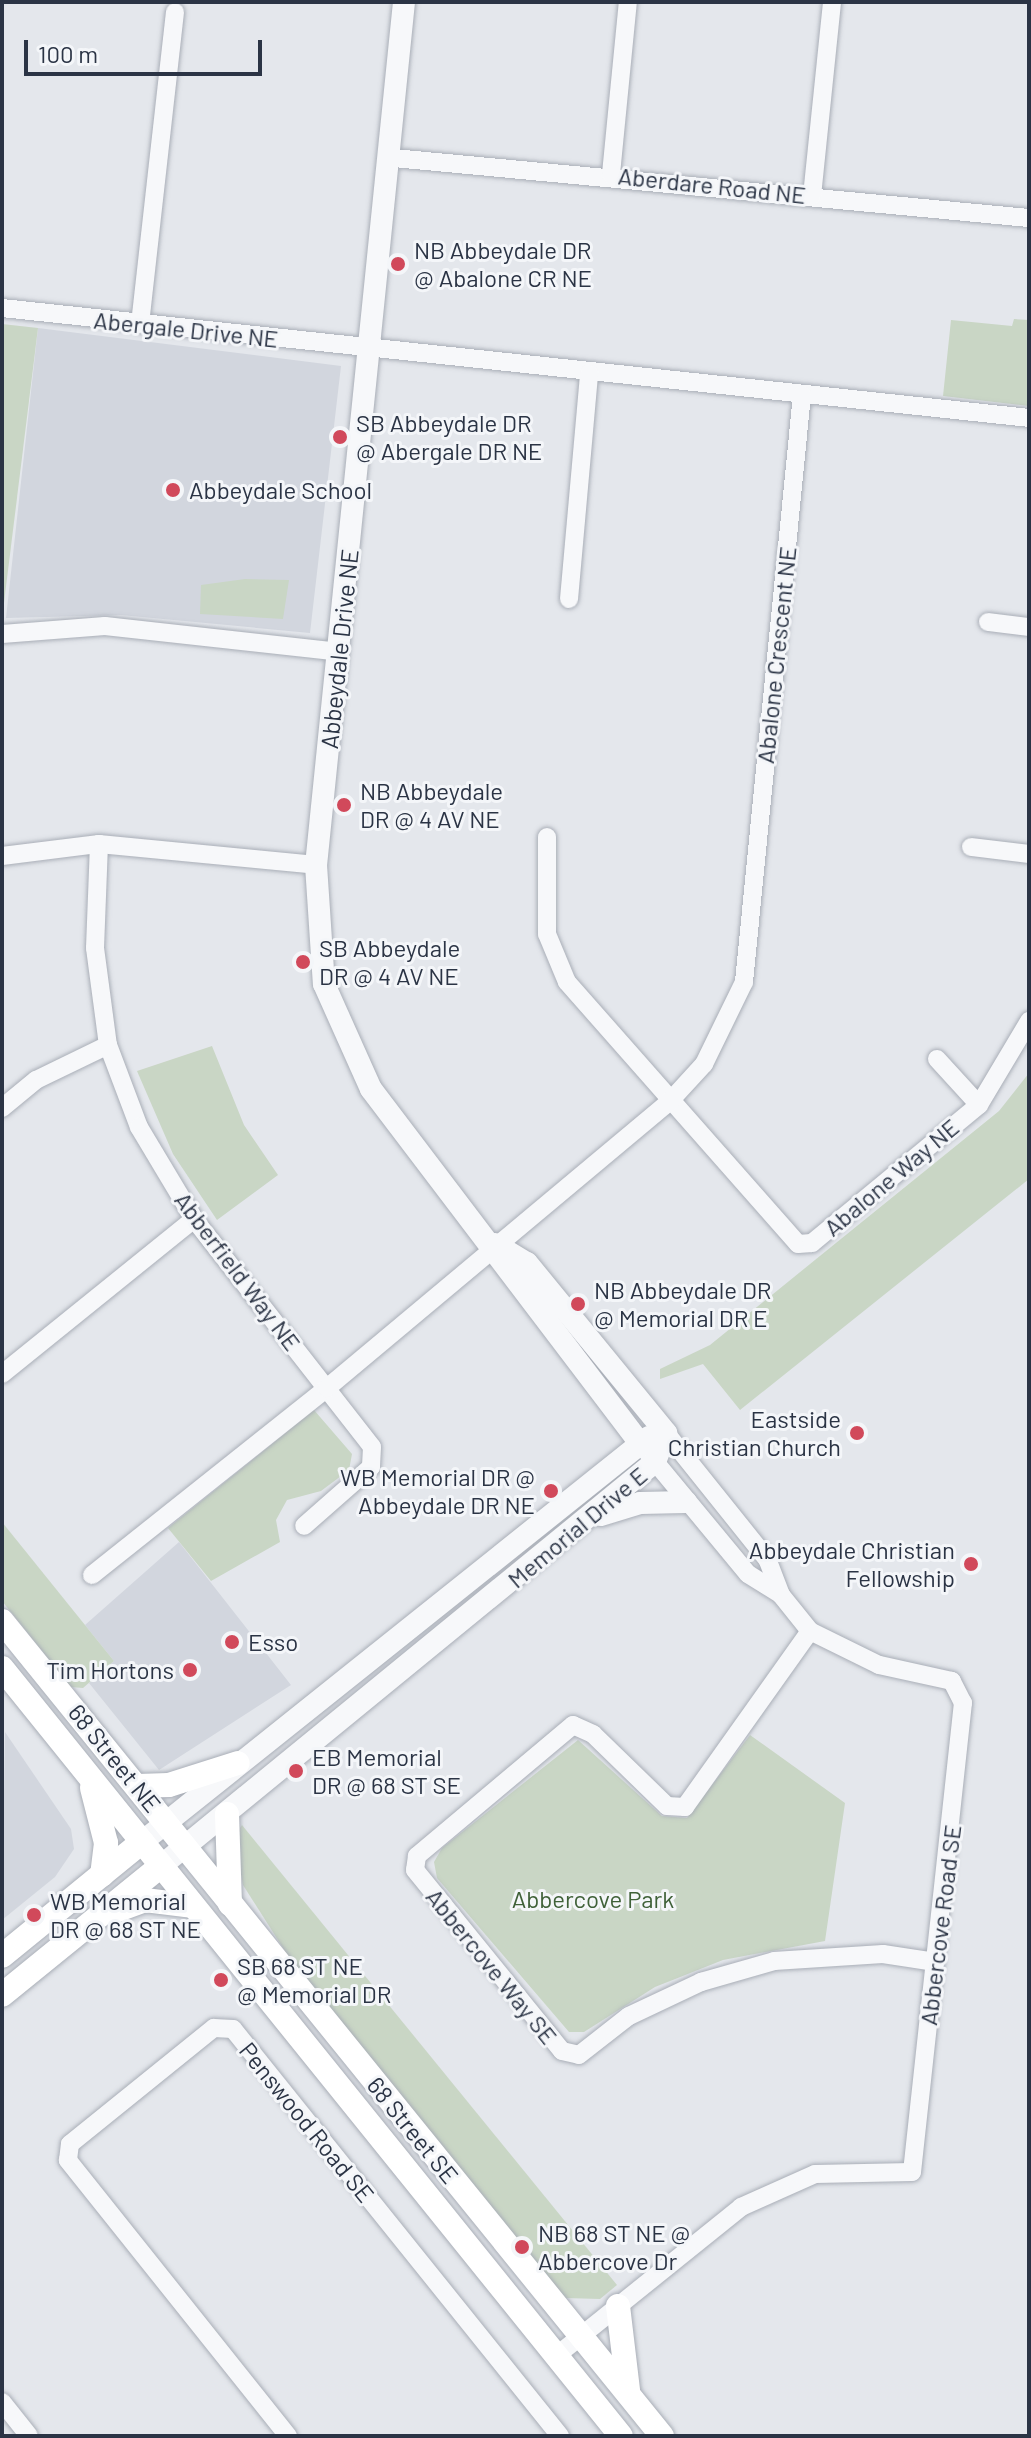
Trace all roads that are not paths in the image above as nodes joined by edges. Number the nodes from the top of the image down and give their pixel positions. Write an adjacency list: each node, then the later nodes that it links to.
1 (404, 2): 5 (street, Abbeydale Drive NE)
2 (628, 2): 6 (street)
3 (832, 2): 7 (street)
4 (175, 12): 10 (street)
5 (394, 158): 6 (street, Aberdare Road NE); 11 (street, Abbeydale Drive NE)
6 (611, 174): 7 (street, Aberdare Road NE)
7 (812, 196): 8 (street, Aberdare Road NE)
8 (1029, 218)
9 (2, 308): 10 (street, Abergale Drive NE)
10 (140, 324): 11 (street, Abergale Drive NE)
11 (370, 349): 12 (street); 19 (street, Abbeydale Drive NE)
12 (589, 374): 13 (street); 15 (street)
13 (802, 395): 14 (street); 29 (street, Abalone Crescent NE)
14 (1029, 418)
15 (569, 599)
16 (988, 622): 17 (street)
17 (1029, 627)
18 (2, 634): 19 (street)
19 (340, 652): 25 (street, Abbeydale Drive NE)
20 (547, 837): 29 (street)
21 (99, 844): 24 (street); 25 (street); 27 (street, Abberfield Way NE)
22 (971, 847): 23 (street)
23 (1029, 854)
24 (2, 856)
25 (316, 865): 33 (street, Abbeydale Drive NE)
26 (1029, 1021): 30 (street, Abalone Way NE)
27 (108, 1045): 31 (street); 32 (street, Abberfield Way NE)
28 (937, 1059): 30 (street)
29 (671, 1100): 30 (street, Abalone Way NE); 33 (street, Abalone Crescent NE)
30 (979, 1105)
31 (2, 1108)
32 (194, 1219): 34 (street); 35 (street, Abberfield Way NE)
33 (495, 1244): 35 (street); 36 (street, Abbeydale Drive NE); 37 (street, Abbeydale Drive NE)
34 (2, 1374)
35 (327, 1388): 41 (street, Abberfield Way NE); 42 (street)
36 (666, 1433): 37 (street, Memorial Drive E); 38 (street, Memorial Drive E); 43 (street)
37 (637, 1440): 38 (street); 47 (street, Memorial Drive E)
38 (655, 1462): 39 (street); 40 (street, Memorial Drive E)
39 (686, 1502): 40 (street); 43 (street)
40 (585, 1521): 50 (street, Memorial Drive E)
41 (304, 1526)
42 (92, 1575)
43 (781, 1595): 45 (street)
44 (2, 1621): 49 (main road, 68 Street NE)
45 (810, 1631): 60 (street, Abbercove Road SE); 60 (street, Abbercove Way SE)
46 (2, 1668): 48 (main road, 68 Street NE)
47 (238, 1763): 49 (main road); 51 (street, Memorial Drive E)
48 (86, 1771): 52 (main road, 68 Street NE); 55 (main road)
49 (137, 1786): 51 (main road, 68 Street NE)
50 (227, 1814): 53 (street, Memorial Drive E); 56 (main road)
51 (166, 1823): 52 (street, Memorial Drive E); 53 (main road, 68 Street SE)
52 (142, 1842): 54 (main road, 68 Street NE); 55 (main road, Memorial Drive E)
53 (185, 1847): 54 (street, Memorial Drive E); 56 (main road, 68 Street SE)
54 (161, 1866): 57 (main road, 68 Street SE); 58 (main road, Memorial Drive E)
55 (102, 1875): 59 (main road, Memorial Drive E)
56 (230, 1904): 63 (main road, 68 Street SE)
57 (192, 1906): 58 (main road); 64 (main road, 68 Street SE)
58 (100, 1916): 61 (main road, Memorial Drive E)
59 (2, 1956)
60 (935, 1962): 62 (street, Abbercove Road SE)
61 (2, 1995)
62 (618, 2306): 63 (street); 65 (main road)
63 (581, 2335): 64 (street); 65 (main road, 68 Street SE)
64 (556, 2356): 70 (main road, 68 Street SE)
65 (630, 2396): 71 (main road, 68 Street SE)
66 (2, 2402): 67 (street)
67 (29, 2436)
68 (288, 2436): 69 (street, Penswood Road SE)
69 (560, 2436)
70 (621, 2436)
71 (662, 2436)

